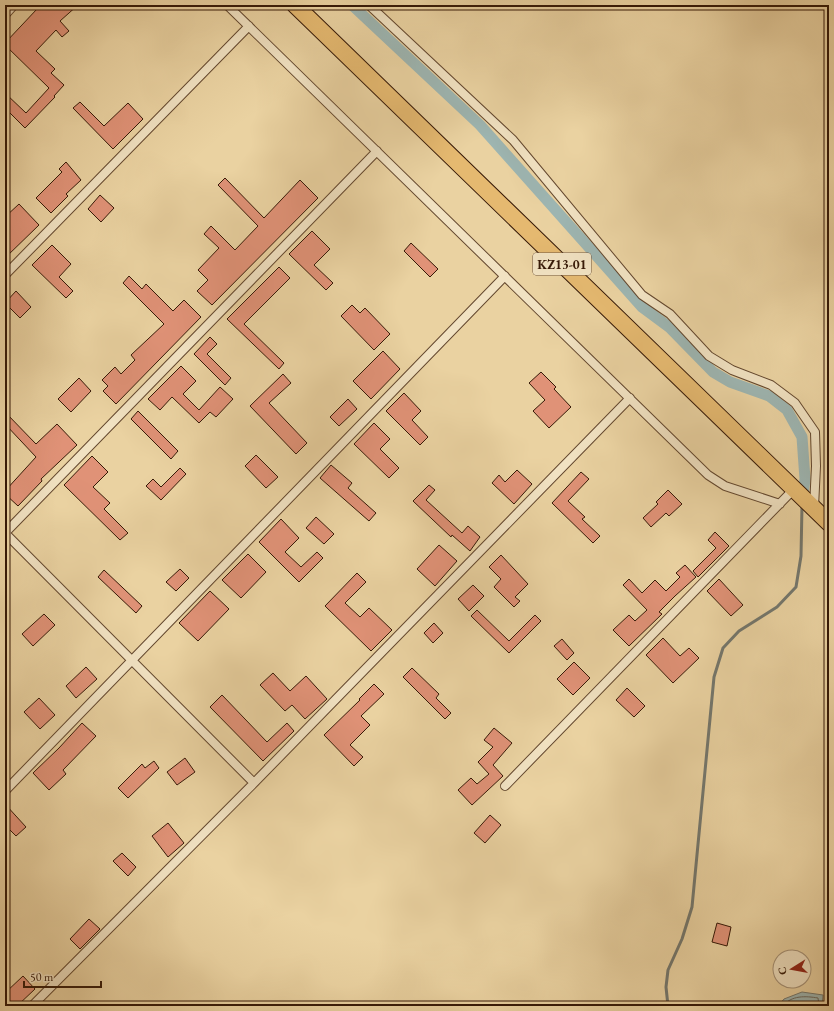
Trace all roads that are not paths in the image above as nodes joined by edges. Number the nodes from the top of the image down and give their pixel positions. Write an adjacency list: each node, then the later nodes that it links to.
1 (14, 5): 5 (street)
2 (227, 5): 6 (street)
3 (295, 5): 11 (highway, KZ13-01)
4 (369, 5): 13 (street)
5 (5, 14)
6 (249, 26): 7 (street); 8 (street)
7 (377, 152): 9 (street); 15 (street)
8 (5, 275)
9 (505, 276): 10 (street); 16 (street)
10 (630, 398): 12 (street); 17 (street)
11 (794, 490): 12 (street); 13 (highway, KZ13-01)
12 (780, 504): 18 (street)
13 (814, 508): 14 (highway, KZ13-01)
14 (829, 523)
15 (5, 533): 16 (street)
16 (132, 660): 17 (street); 19 (street)
17 (254, 783): 20 (street)
18 (505, 786)
19 (5, 791)
20 (32, 1006)

